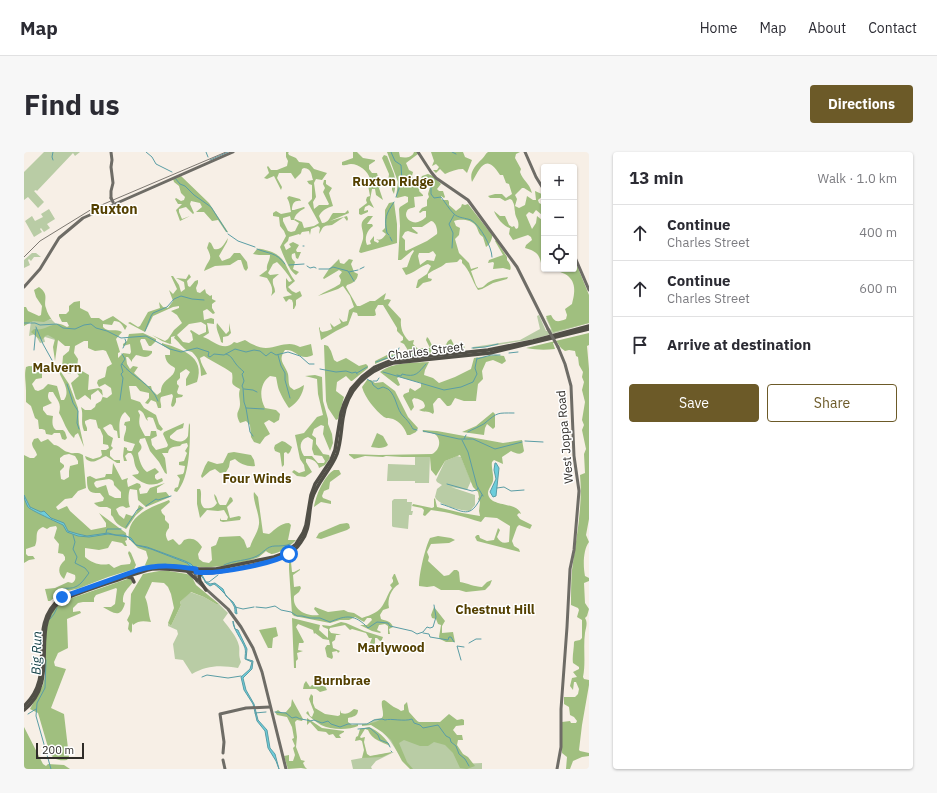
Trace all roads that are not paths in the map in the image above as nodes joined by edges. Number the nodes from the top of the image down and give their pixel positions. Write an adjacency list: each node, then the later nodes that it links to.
1 (111, 152): 6 (street, bridge)
2 (233, 152): 6 (street)
3 (418, 152): 28 (street, West Joppa Road, bridge)
4 (525, 152): 5 (street)
5 (541, 185)
6 (113, 203): 8 (street)
7 (577, 262): 9 (street)
8 (24, 287)
9 (589, 290)
10 (589, 326): 12 (main road, Charles Street)
11 (589, 330): 13 (main road, Charles Street)
12 (307, 516): 13 (main road); 14 (main road, Charles Street)
13 (305, 536): 14 (main road)
14 (293, 549): 16 (main road, Charles Street); 17 (main road, Charles Street)
15 (183, 570): 16 (main road, Charles Street); 18 (main road, Charles Street); 19 (main road)
16 (196, 571): 17 (main road, Charles Street); 19 (street); 23 (main road, Charles Street)
17 (202, 573): 21 (main road)
18 (125, 578): 20 (main road); 23 (main road, Charles Street)
19 (197, 580): 21 (street)
20 (134, 582)
21 (206, 590): 22 (street)
22 (270, 707): 24 (street); 27 (street)
23 (24, 708)
24 (223, 753)
25 (223, 760): 26 (street)
26 (224, 769)
27 (286, 769)
28 (558, 769)

